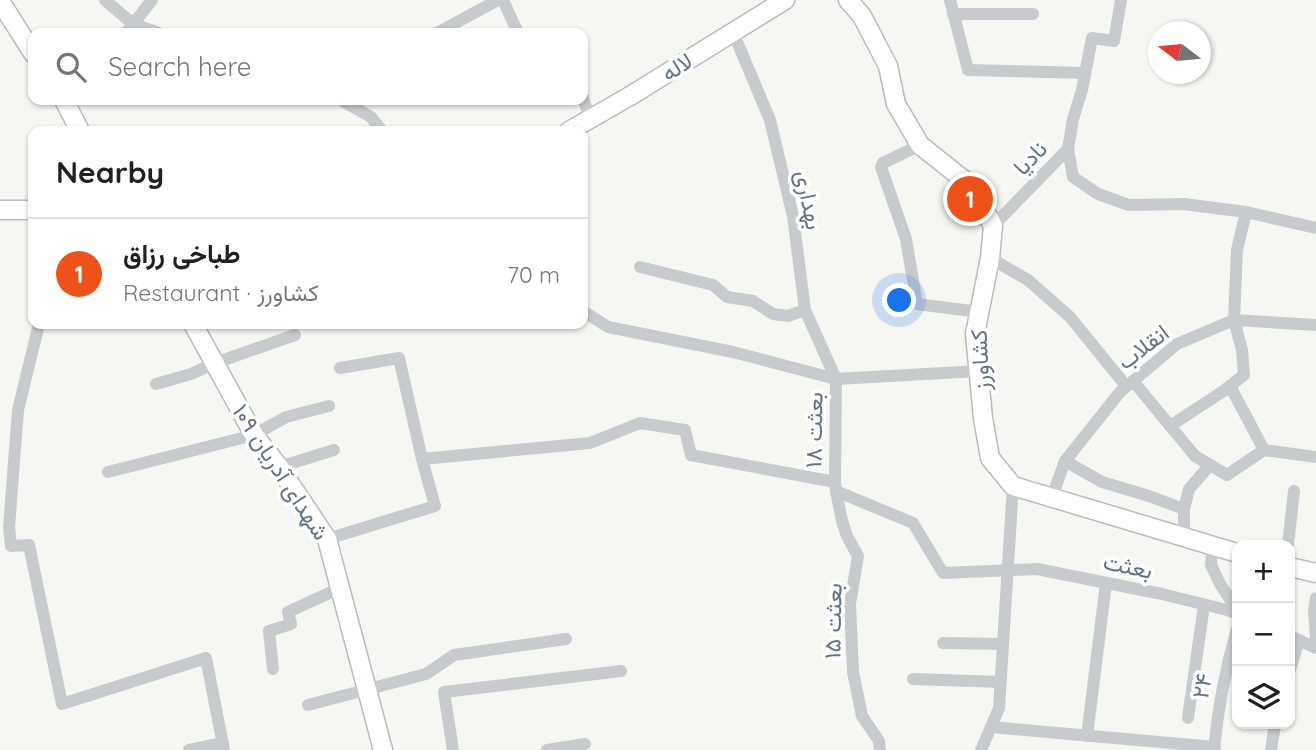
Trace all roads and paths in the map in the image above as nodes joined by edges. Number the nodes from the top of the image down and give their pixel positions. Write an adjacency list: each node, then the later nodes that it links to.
1 (105, 0): 11 (street)
2 (152, 0): 11 (street)
3 (500, 0): 12 (street); 13 (street)
4 (785, 0): 14 (street, لاله)
5 (848, 0): 24 (street)
6 (950, 0): 9 (street)
7 (1121, 0): 16 (street)
8 (0, 1): 15 (street)
9 (953, 14): 10 (street); 16 (street)
10 (1033, 14)
11 (129, 28)
12 (447, 28)
13 (515, 28)
14 (733, 32): 20 (street, لاله); 33 (street, بهداری)
15 (28, 45)
16 (1086, 73): 25 (street)
17 (70, 105): 21 (street)
18 (350, 105): 22 (street)
19 (586, 105): 20 (street)
20 (590, 119): 23 (street, لاله)
21 (78, 126)
22 (378, 126)
23 (578, 126)
24 (920, 145): 29 (street); 34 (street)
25 (1068, 149): 28 (street); 29 (street, نادیا)
26 (0, 210): 27 (street)
27 (28, 210)
28 (1246, 212): 30 (street); 36 (street)
29 (993, 226): 31 (street, کشاورز)
30 (1316, 228)
31 (990, 258): 34 (street, کشاورز); 45 (street)
32 (640, 267): 33 (street)
33 (805, 310): 44 (street, بهداری)
34 (979, 312): 43 (street, کشاورز)
35 (588, 314): 44 (street)
36 (1234, 320): 37 (street, انقلاب); 45 (street, انقلاب); 47 (street)
37 (1316, 325)
38 (38, 329): 64 (street)
39 (196, 329): 41 (street, شهدای آدریان ۱۰۹)
40 (295, 335): 41 (street)
41 (215, 363): 46 (street); 50 (street, شهدای آدریان ۱۰۹)
42 (340, 368): 54 (street)
43 (979, 371): 44 (street); 60 (street, کشاورز)
44 (836, 379): 59 (street, بعثت ۱۸)
45 (1130, 383): 49 (street); 55 (street, انقلاب)
46 (156, 384)
47 (1230, 386): 49 (street); 52 (street)
48 (329, 406): 50 (street)
49 (1170, 426): 56 (street)
50 (254, 435): 57 (street, شهدای آدریان ۱۰۹); 58 (street)
51 (334, 450): 57 (street)
52 (1264, 450): 53 (street); 56 (street)
53 (1316, 457)
54 (422, 459): 59 (street); 66 (street)
55 (1066, 461): 62 (street, انقلاب); 63 (street)
56 (1210, 465): 63 (street)
57 (279, 467): 66 (street, شهدای آدریان ۱۰۹)
58 (108, 472)
59 (835, 486): 71 (street, بعثت); 103 (street, بعثت ۱۵)
60 (1013, 486): 62 (street); 71 (street)
61 (1294, 491): 67 (street)
62 (1052, 498): 65 (street)
63 (1184, 509): 65 (street)
64 (5, 537): 97 (street)
65 (1185, 537): 68 (street)
66 (327, 539): 74 (street, شهدای آدریان ۱۰۹)
67 (1288, 540)
68 (1213, 545): 69 (street); 76 (street)
69 (1232, 551)
70 (1295, 568): 72 (street)
71 (1009, 569): 73 (street, بعثت); 83 (street)
72 (1316, 573)
73 (1106, 583): 77 (street, بعثت); 95 (street)
74 (340, 588): 86 (street); 90 (street, شهدای آدریان ۱۰۹)
75 (1316, 598): 81 (street)
76 (1232, 604)
77 (1204, 605): 78 (street, بعثت); 92 (street)
78 (1232, 611)
79 (1295, 638): 85 (street)
80 (566, 639): 90 (street)
81 (1316, 639)
82 (943, 643): 83 (street)
83 (1003, 644): 89 (street)
84 (1232, 647): 98 (street, ۲۴)
85 (1316, 648)
86 (273, 669)
87 (621, 671): 101 (street)
88 (913, 679): 89 (street)
89 (1001, 682): 93 (street)
90 (368, 691): 91 (street); 100 (street, شهدای آدریان ۱۰۹)
91 (308, 705)
92 (1188, 718)
93 (990, 727): 95 (street); 104 (street)
94 (1274, 729): 106 (street)
95 (1081, 736): 98 (street); 105 (street)
96 (586, 744): 102 (street)
97 (224, 746): 99 (street)
98 (1214, 749)
99 (189, 750)
100 (383, 750)
101 (453, 750)
102 (547, 750)
103 (880, 750)
104 (981, 750)
105 (1074, 750)
106 (1271, 750)

